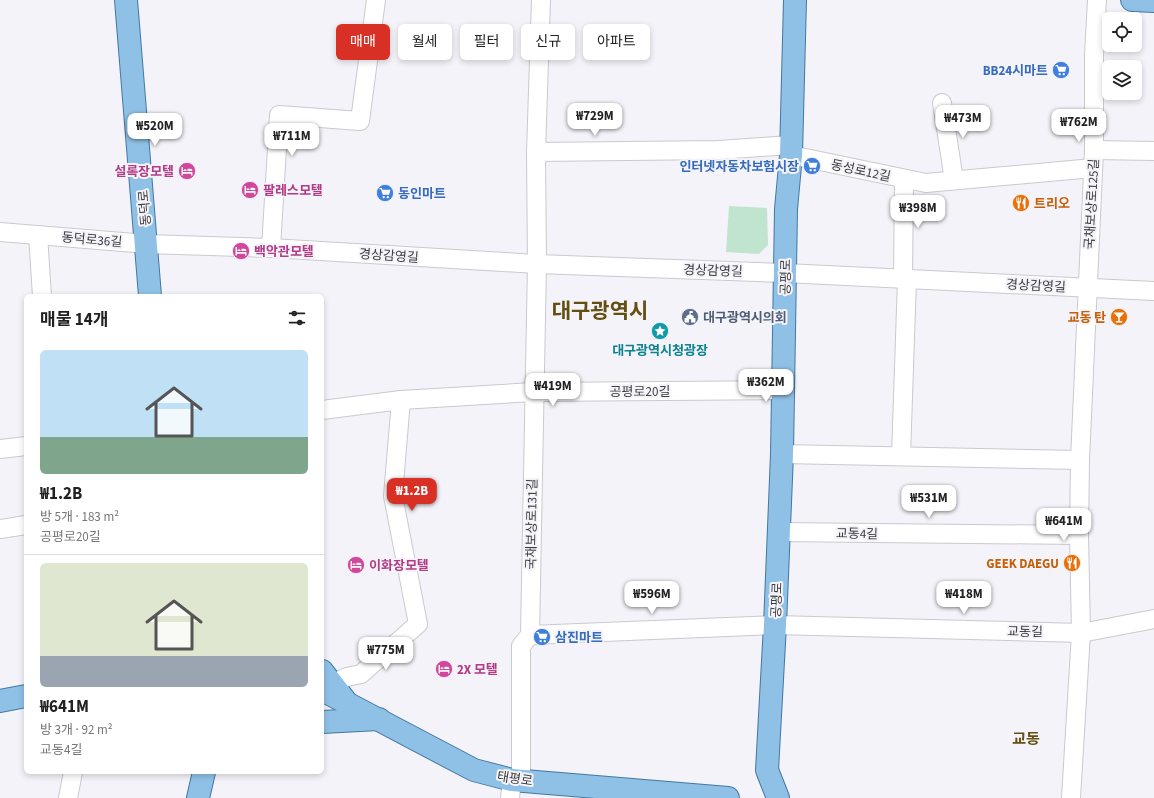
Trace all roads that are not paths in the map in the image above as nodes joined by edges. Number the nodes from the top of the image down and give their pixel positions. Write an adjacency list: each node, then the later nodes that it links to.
1 (126, 0): 18 (main road, 동덕로)
2 (376, 0): 19 (street)
3 (541, 0): 12 (street, 국채보상로131길)
4 (795, 0): 9 (main road, 공평로)
5 (1097, 0): 10 (street, 국채보상로125길)
6 (1132, 0): 7 (main road)
7 (1154, 1)
8 (942, 102): 15 (street)
9 (791, 150): 12 (street, 동성로12길); 14 (street, 동성로12길); 21 (main road, 공평로)
10 (1094, 150): 11 (street); 13 (street, 국채보상로125길)
11 (1154, 151)
12 (536, 152): 20 (street, 국채보상로131길)
13 (1093, 168): 15 (street, 동성로12길); 23 (street, 국채보상로125길)
14 (904, 179): 15 (street, 동성로12길); 22 (street)
15 (954, 180)
16 (0, 232): 17 (street, 동덕로36길)
17 (38, 235): 18 (street, 동덕로36길); 25 (street)
18 (147, 244): 19 (street, 경상감영길); 26 (main road, 동덕로)
19 (272, 248): 20 (street, 경상감영길)
20 (537, 264): 21 (street, 경상감영길); 28 (street, 국채보상로131길)
21 (785, 273): 22 (street, 경상감영길); 27 (main road, 공평로)
22 (905, 279): 23 (street, 경상감영길); 34 (street)
23 (1087, 288): 24 (street, 경상감영길); 35 (street)
24 (1154, 291)
25 (42, 294)
26 (150, 294)
27 (783, 390): 28 (street, 공평로20길); 33 (main road, 공평로)
28 (534, 392): 29 (street, 공평로20길); 43 (street, 국채보상로131길)
29 (401, 400): 30 (street, 공평로20길); 44 (street)
30 (324, 410)
31 (24, 446): 32 (street)
32 (0, 449)
33 (782, 454): 34 (street); 38 (main road, 공평로)
34 (901, 456): 35 (street)
35 (1080, 460): 39 (street)
36 (24, 525): 37 (street)
37 (0, 529)
38 (779, 532): 39 (street, 교동4길); 41 (main road, 공평로)
39 (1079, 535): 42 (street)
40 (1154, 619): 42 (street, 교동길)
41 (775, 625): 42 (street, 교동길); 43 (street, 공평로); 53 (main road, 공평로)
42 (1081, 633): 54 (street)
43 (530, 635): 50 (street, 국채보상로131길)
44 (325, 682): 47 (main road, 태평로)
45 (24, 696): 46 (main road)
46 (0, 701)
47 (379, 719): 48 (main road); 50 (main road, 태평로)
48 (324, 722)
49 (73, 774): 51 (street)
50 (514, 786): 52 (main road, 태평로)
51 (68, 798)
52 (728, 798)
53 (778, 798)
54 (1070, 798)

